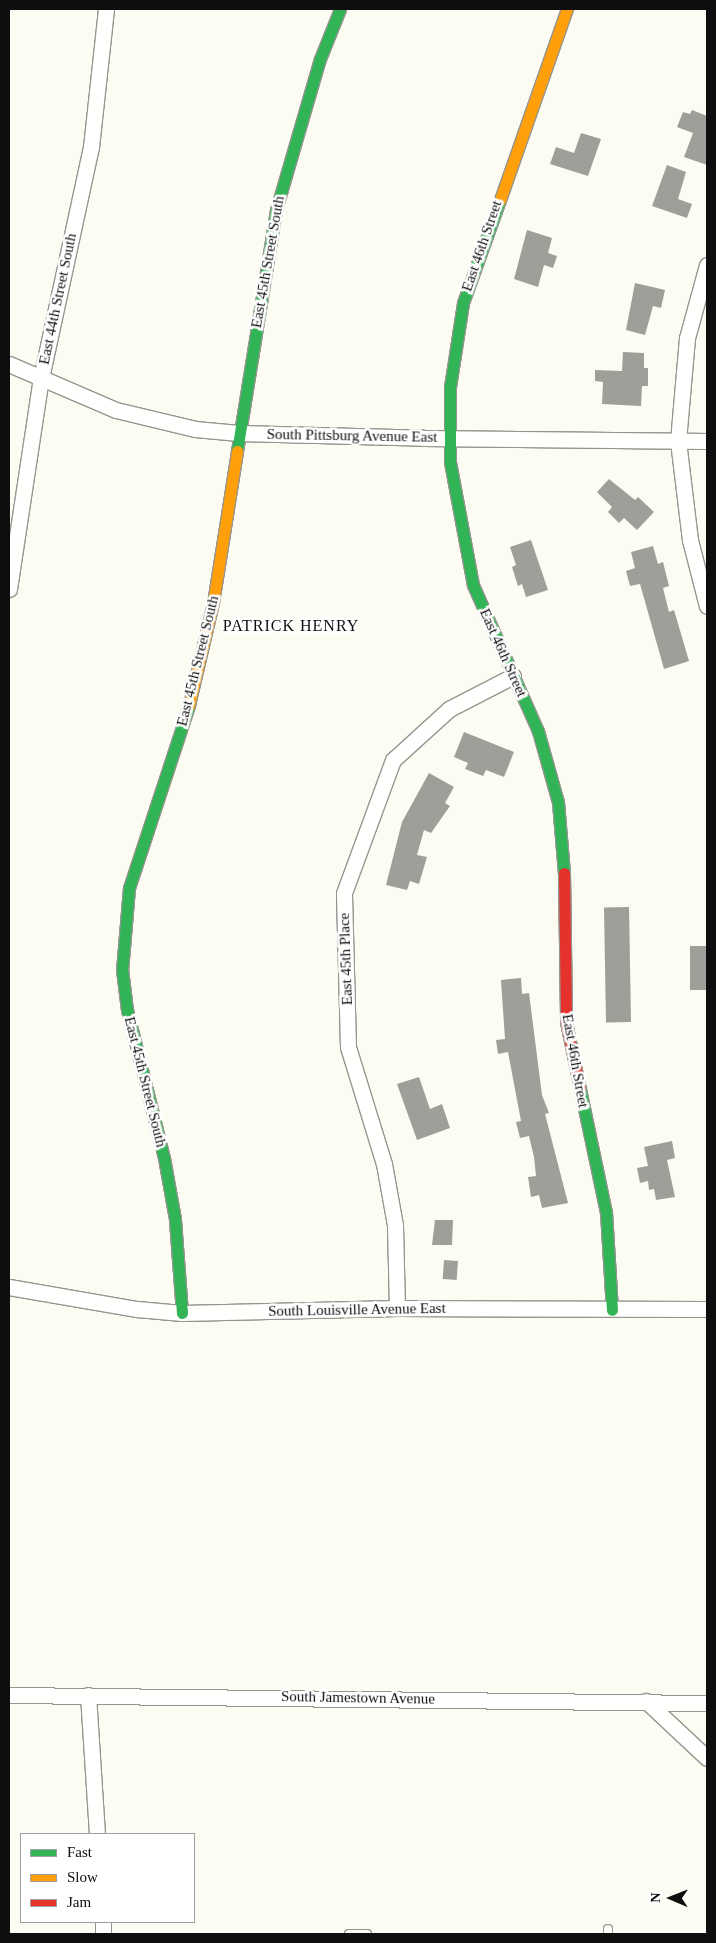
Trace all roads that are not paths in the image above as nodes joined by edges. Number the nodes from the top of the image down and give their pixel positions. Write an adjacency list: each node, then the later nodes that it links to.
1 (106, 9): 6 (street, East 44th Street South)
2 (340, 9): 7 (street, East 45th Street South)
3 (568, 9): 8 (street, East 46th Street)
4 (707, 265): 9 (street)
5 (9, 364): 6 (street, South Pittsburg Avenue East)
6 (41, 378): 7 (street, South Pittsburg Avenue East); 11 (street, East 44th Street South)
7 (239, 433): 8 (street, South Pittsburg Avenue East); 18 (street, East 45th Street South)
8 (450, 438): 9 (street, South Pittsburg Avenue East); 13 (street, East 46th Street)
9 (678, 441): 10 (street, South Pittsburg Avenue East); 12 (street)
10 (707, 441)
11 (9, 589)
12 (707, 606)
13 (513, 676): 15 (street, East 45th Place); 17 (street, East 46th Street)
14 (9, 1287): 18 (street, South Louisville Avenue East)
15 (397, 1308): 17 (street, South Louisville Avenue East); 18 (street, South Louisville Avenue East)
16 (707, 1309): 17 (street, South Louisville Avenue East)
17 (612, 1310)
18 (182, 1313)
19 (9, 1695): 20 (street, South Jamestown Avenue)
20 (88, 1696): 21 (street, South Jamestown Avenue); 24 (street)
21 (646, 1701): 22 (street, South Jamestown Avenue); 23 (street)
22 (707, 1704)
23 (707, 1758)
24 (97, 1833)
25 (349, 1934): 26 (lane)
26 (367, 1934)

